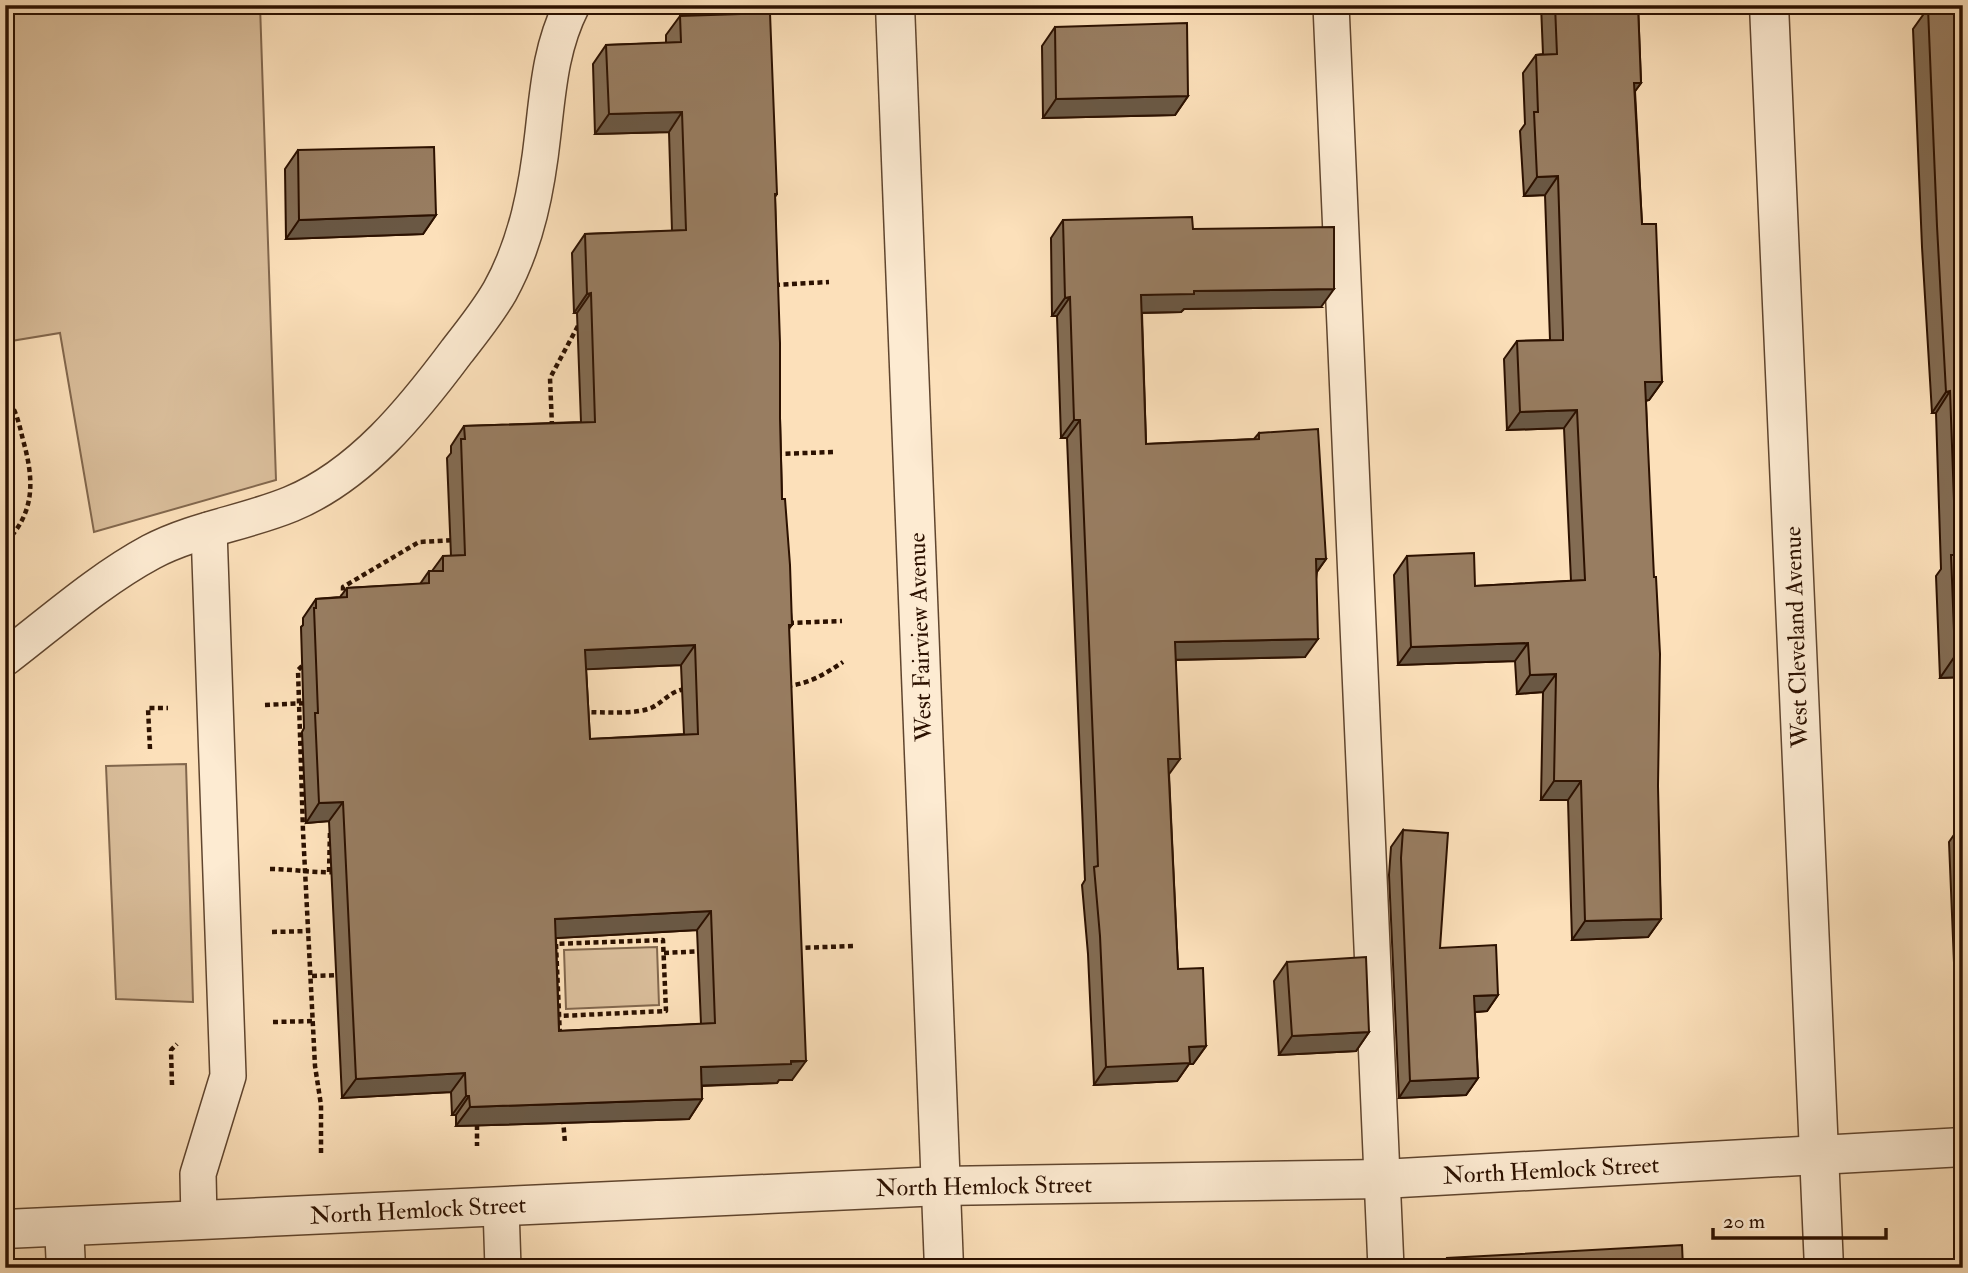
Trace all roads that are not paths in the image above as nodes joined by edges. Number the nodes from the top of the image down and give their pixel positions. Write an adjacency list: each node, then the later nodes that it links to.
1 (572, 5): 5 (lane)
2 (895, 5): 10 (street, West Fairview Avenue)
3 (1331, 5): 9 (lane)
4 (1769, 5): 8 (street, West Cleveland Avenue)
5 (209, 530): 6 (lane); 12 (lane)
6 (5, 658)
7 (1963, 1147): 8 (street, North Hemlock Street)
8 (1819, 1156): 9 (street, North Hemlock Street); 19 (street, West Cleveland Avenue)
9 (1382, 1178): 10 (street, North Hemlock Street); 18 (lane)
10 (941, 1186): 11 (street, North Hemlock Street); 17 (street, West Fairview Avenue)
11 (501, 1207): 12 (street, North Hemlock Street); 16 (lane)
12 (199, 1220): 13 (street, North Hemlock Street)
13 (64, 1227): 14 (street, North Hemlock Street); 15 (street)
14 (5, 1229)
15 (66, 1268)
16 (503, 1268)
17 (944, 1268)
18 (1386, 1268)
19 (1824, 1268)

